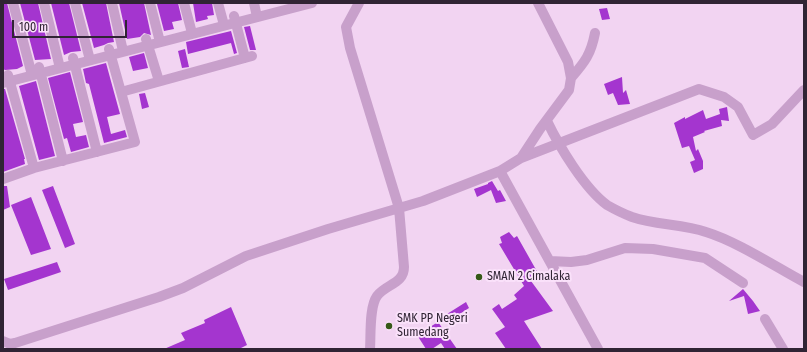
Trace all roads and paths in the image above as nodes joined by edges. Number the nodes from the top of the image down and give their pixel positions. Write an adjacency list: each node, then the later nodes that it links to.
1 (13, 3): 24 (street)
2 (44, 3): 23 (street)
3 (75, 3): 21 (street)
4 (112, 3): 19 (street)
5 (150, 3): 17 (street)
6 (184, 3): 15 (street)
7 (218, 3): 14 (street)
8 (312, 3): 11 (street)
9 (359, 3): 38 (street)
10 (538, 3): 25 (street)
11 (292, 6): 12 (street)
12 (255, 10): 13 (street)
13 (237, 17): 14 (street); 27 (street)
14 (223, 22): 15 (street)
15 (191, 30): 17 (street)
16 (595, 33): 25 (street)
17 (159, 39): 18 (street)
18 (147, 42): 19 (street); 27 (street)
19 (123, 48): 20 (street)
20 (109, 52): 21 (street); 29 (street)
21 (89, 57): 22 (street)
22 (74, 61): 23 (street); 32 (street)
23 (59, 65): 24 (street)
24 (35, 71): 26 (street); 34 (street)
25 (571, 78): 30 (street)
26 (6, 79): 35 (street)
27 (159, 81): 29 (street)
28 (804, 90): 31 (street)
29 (121, 92): 32 (street)
30 (547, 120): 31 (street); 33 (street)
31 (559, 143): 33 (street); 40 (street)
32 (97, 152): 34 (street)
33 (520, 158): 36 (street)
34 (63, 161): 35 (street)
35 (34, 168): 37 (street)
36 (500, 171): 38 (street); 39 (street)
37 (3, 179)
38 (399, 208): 43 (street); 44 (street)
39 (550, 261): 41 (street); 45 (street)
40 (803, 282)
41 (742, 283)
42 (765, 319): 46 (street)
43 (3, 341)
44 (370, 349)
45 (598, 349)
46 (783, 349)

